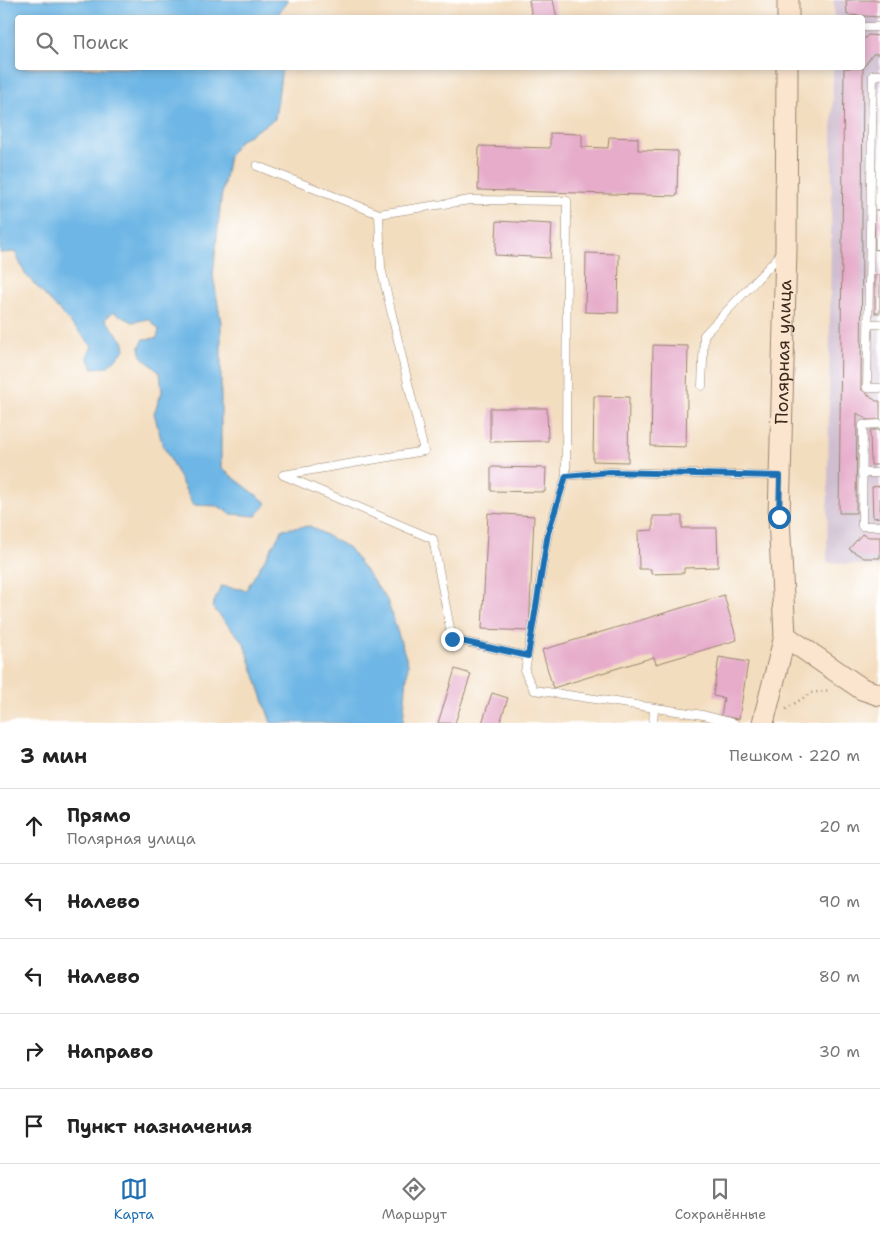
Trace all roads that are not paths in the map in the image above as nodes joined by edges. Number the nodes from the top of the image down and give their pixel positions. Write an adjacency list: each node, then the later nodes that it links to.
1 (788, 0): 2 (main road)
2 (788, 15)
3 (865, 27): 4 (lane)
4 (880, 27)
5 (788, 70): 12 (main road, Полярная улица)
6 (880, 75): 7 (lane)
7 (876, 135): 9 (lane)
8 (257, 166): 11 (lane)
9 (871, 197): 10 (lane); 13 (lane)
10 (880, 197)
11 (379, 214): 20 (lane); 24 (lane)
12 (786, 248): 15 (lane); 21 (main road, Полярная улица)
13 (869, 324): 14 (lane); 16 (lane)
14 (880, 324)
15 (702, 386)
16 (880, 388)
17 (880, 424): 18 (lane)
18 (862, 473): 19 (lane); 22 (lane)
19 (880, 473)
20 (566, 476): 21 (lane); 24 (lane)
21 (780, 476): 23 (main road, Полярная улица)
22 (880, 526)
23 (785, 636): 25 (main road); 31 (main road, Полярная улица)
24 (528, 656): 26 (lane)
25 (880, 694)
26 (654, 708): 27 (lane); 28 (lane)
27 (703, 715): 29 (lane); 30 (lane)
28 (653, 723)
29 (700, 723)
30 (734, 723)
31 (763, 723)

